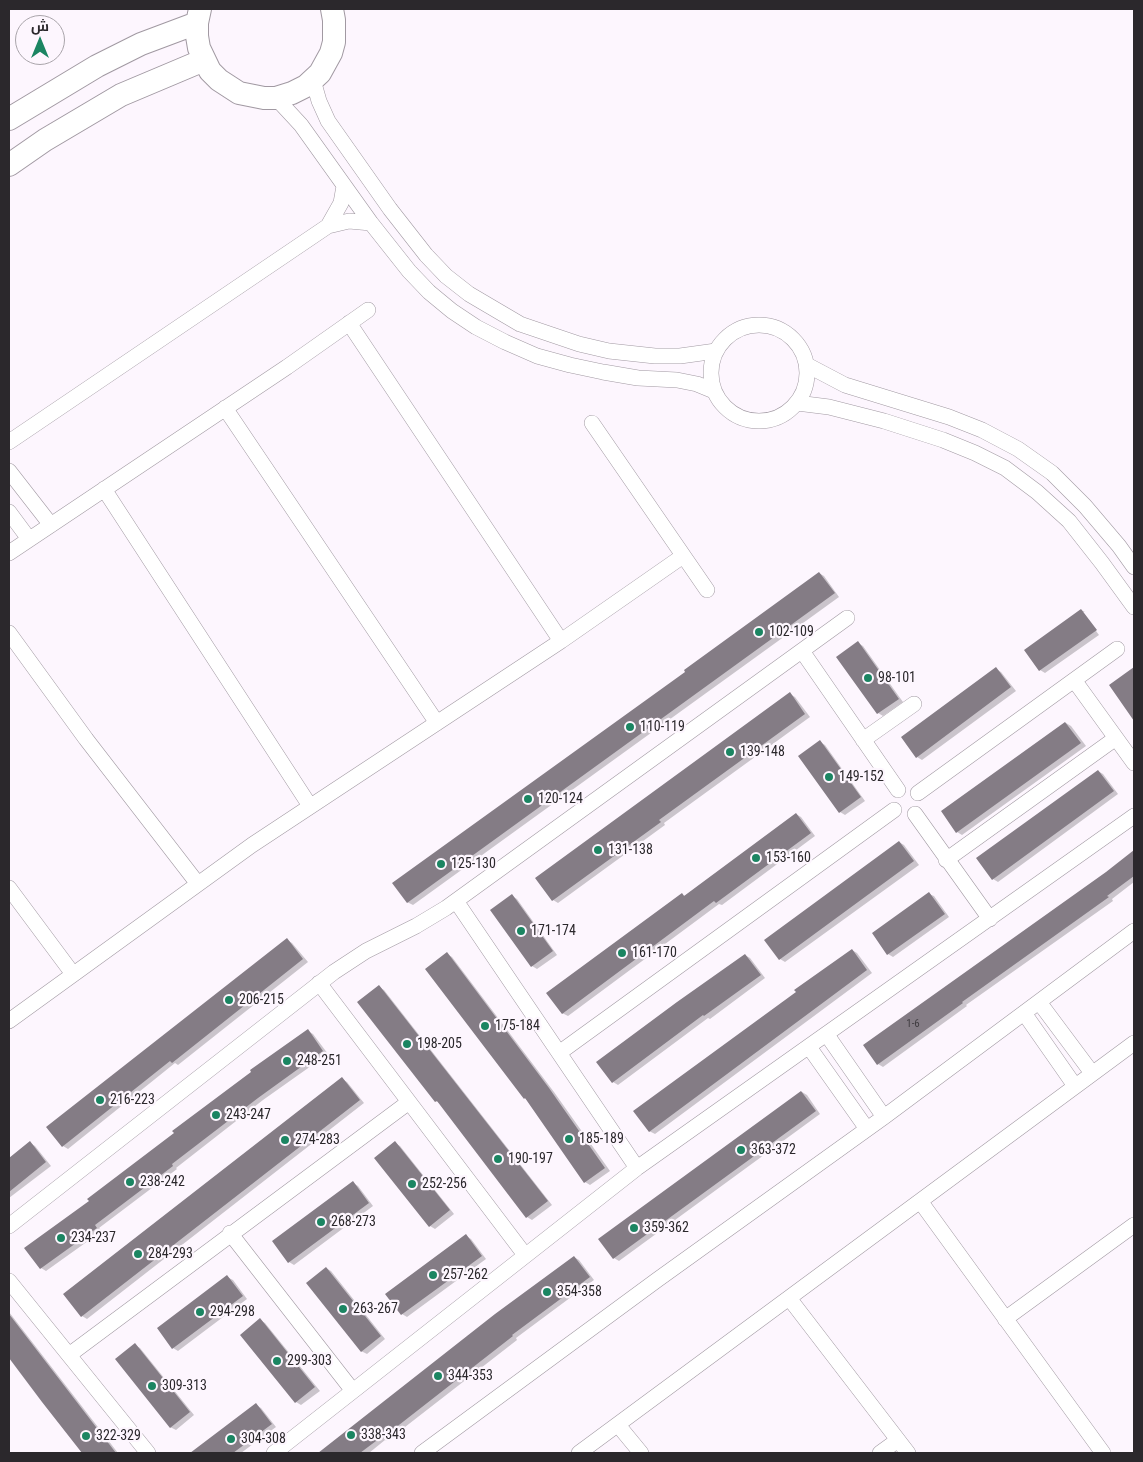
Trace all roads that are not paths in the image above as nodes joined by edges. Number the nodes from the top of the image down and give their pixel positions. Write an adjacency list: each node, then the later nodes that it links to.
1 (332, 9): 4 (street)
2 (198, 16): 3 (street); 6 (street)
3 (204, 60): 5 (street); 7 (street)
4 (312, 80): 5 (street); 13 (street)
5 (276, 98): 8 (street)
6 (9, 119)
7 (9, 165)
8 (344, 186): 9 (street); 10 (street)
9 (371, 223): 10 (street); 15 (street)
10 (328, 226): 19 (street)
11 (368, 310): 12 (street)
12 (349, 323): 17 (street); 32 (street)
13 (716, 351): 14 (street); 15 (street)
14 (807, 365): 16 (street); 27 (street)
15 (714, 391): 16 (street)
16 (797, 403): 29 (street)
17 (225, 408): 21 (street); 37 (street)
18 (592, 423): 26 (street)
19 (9, 442)
20 (9, 471): 23 (street)
21 (104, 489): 23 (street); 43 (street)
22 (9, 512): 24 (street)
23 (51, 525): 24 (street)
24 (29, 539): 25 (street)
25 (9, 553)
26 (683, 556): 28 (street); 32 (street)
27 (1134, 567)
28 (706, 590)
29 (1134, 607)
30 (847, 618): 34 (street)
31 (9, 633): 48 (street)
32 (560, 641): 37 (street)
33 (1117, 649): 35 (street)
34 (802, 651): 39 (street); 50 (street)
35 (1074, 680): 38 (street); 42 (street)
36 (914, 704): 39 (street)
37 (437, 723): 43 (street)
38 (1116, 738): 40 (street); 47 (street)
39 (863, 740): 41 (street)
40 (1134, 763)
41 (898, 790): 42 (street); 44 (street)
42 (918, 793): 45 (street)
43 (310, 806): 48 (street)
44 (894, 810): 45 (street); 61 (street)
45 (915, 814): 47 (street)
46 (1134, 816): 51 (street)
47 (946, 860): 51 (street)
48 (198, 884): 53 (street)
49 (9, 888): 53 (street)
50 (456, 901): 54 (street); 61 (street)
51 (990, 919): 58 (street)
52 (1134, 931): 55 (street)
53 (73, 974): 57 (street)
54 (319, 983): 64 (street); 70 (street)
55 (1040, 1002): 56 (street); 62 (street)
56 (1024, 1013): 63 (street); 65 (street)
57 (9, 1021)
58 (827, 1035): 60 (street); 65 (street)
59 (1134, 1043): 62 (street)
60 (809, 1047): 66 (street); 67 (street)
61 (559, 1052): 67 (street)
62 (1092, 1073): 63 (street)
63 (1075, 1086): 68 (street)
64 (409, 1102): 71 (street); 72 (street)
65 (884, 1116): 66 (street)
66 (867, 1129): 82 (street)
67 (637, 1168): 72 (street)
68 (920, 1201): 74 (street); 75 (street)
69 (1134, 1225): 75 (street)
70 (9, 1226)
71 (230, 1233): 76 (street); 77 (street)
72 (525, 1255): 77 (street)
73 (9, 1281): 76 (street)
74 (789, 1298): 78 (street); 79 (street)
75 (1005, 1319): 87 (street)
76 (68, 1355): 80 (street)
77 (353, 1391): 81 (street)
78 (618, 1425): 83 (street); 84 (street)
79 (898, 1440): 85 (street); 86 (street)
80 (148, 1453)
81 (274, 1453)
82 (422, 1453)
83 (579, 1453)
84 (641, 1453)
85 (880, 1453)
86 (908, 1453)
87 (1103, 1453)

